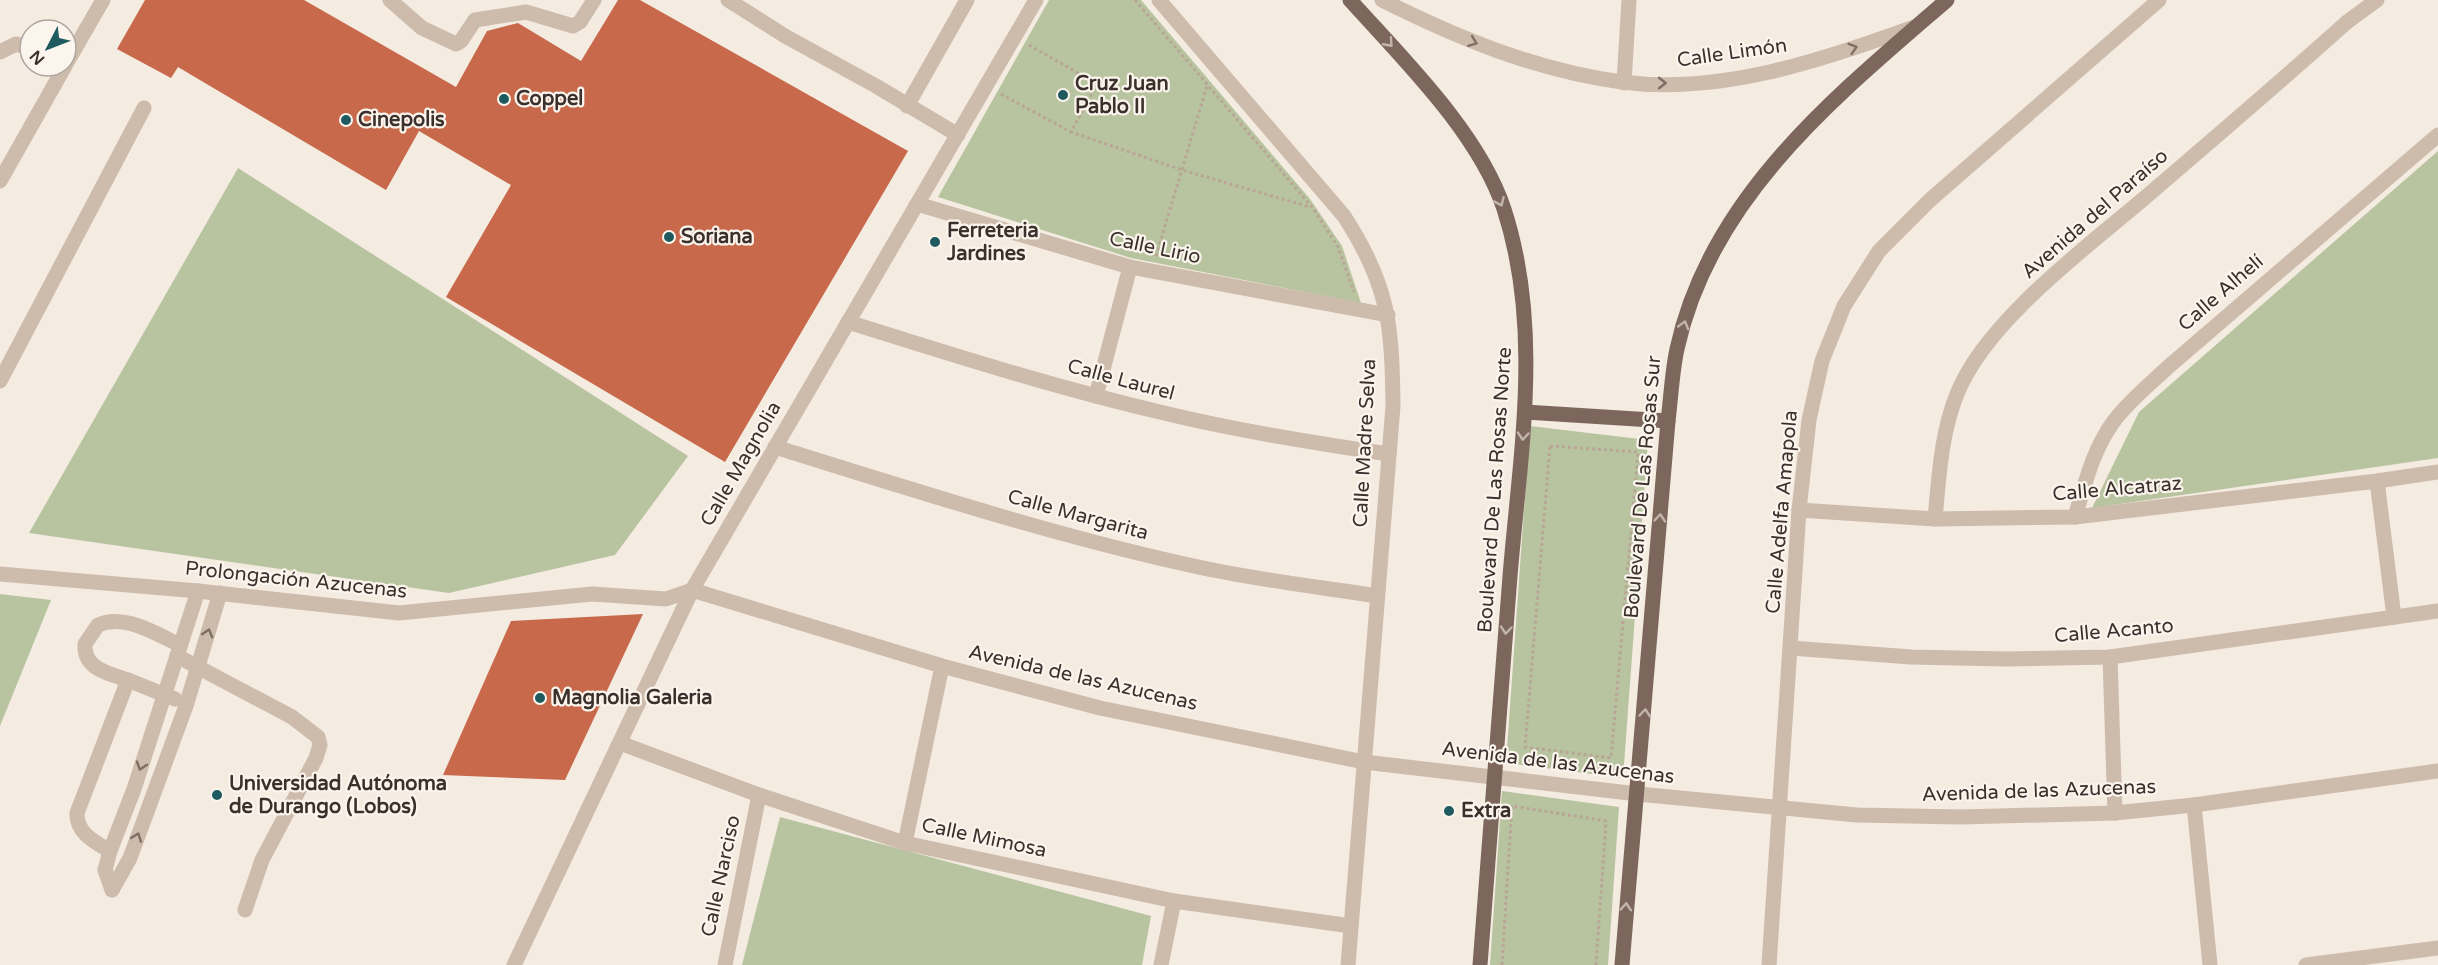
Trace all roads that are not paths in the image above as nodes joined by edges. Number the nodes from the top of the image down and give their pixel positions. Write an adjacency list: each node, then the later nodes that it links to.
1 (104, 0): 15 (street)
2 (390, 0): 3 (street)
3 (594, 0)
4 (728, 0): 20 (street)
5 (967, 0): 20 (street)
6 (1036, 0): 22 (street, Calle Magnolia)
7 (1159, 0): 27 (street, Calle Madre Selva)
8 (1350, 0): 31 (main road, Boulevard De Las Rosas Norte, one-way to 31)
9 (1382, 0): 19 (street, Calle Limón, one-way to 19)
10 (1629, 0): 19 (street)
11 (1947, 0): 14 (main road, Boulevard De Las Rosas Sur)
12 (2159, 0): 37 (street, Calle Adelfa Amapola)
13 (2377, 0): 39 (street, Avenida del Paraíso)
14 (1917, 26): 19 (street, Calle Limón, one-way to 14); 32 (main road, Boulevard De Las Rosas Sur, one-way to 14)
15 (78, 43)
16 (18, 45): 17 (street)
17 (0, 52)
18 (58, 78): 24 (street)
19 (1624, 82)
20 (908, 106): 22 (street)
21 (144, 108): 29 (street)
22 (958, 135): 25 (street, Calle Magnolia)
23 (2438, 135): 38 (street, Calle Alhelí)
24 (0, 181)
25 (917, 204): 26 (street, Calle Lirio); 28 (street, Calle Magnolia)
26 (1130, 267): 27 (street, Calle Lirio); 30 (street)
27 (1388, 315): 34 (street, Calle Madre Selva)
28 (848, 322): 30 (street, Calle Laurel); 33 (street, Calle Magnolia)
29 (0, 381)
30 (1096, 396): 34 (street, Calle Laurel)
31 (1525, 412): 32 (main road); 60 (main road, Boulevard De Las Rosas Norte, one-way to 60)
32 (1668, 421): 62 (main road, Boulevard De Las Rosas Sur, one-way to 32)
33 (775, 447): 41 (street, Calle Magnolia); 44 (street, Calle Margarita)
34 (1389, 454): 44 (street, Calle Madre Selva)
35 (2438, 472): 36 (street, Calle Alcatraz)
36 (2377, 482): 38 (street, Calle Alcatraz); 46 (street)
37 (1799, 510): 39 (street, Calle Alcatraz); 47 (street, Calle Adelfa Amapola)
38 (2075, 517): 39 (street, Calle Alcatraz)
39 (1935, 519)
40 (0, 574): 42 (street, Prolongación Azucenas)
41 (692, 590): 43 (street, Prolongación Azucenas); 51 (street, Avenida de las Azucenas); 56 (street, Calle Magnolia)
42 (198, 591): 43 (street, Prolongación Azucenas); 48 (street)
43 (220, 593): 50 (street, one-way to 43)
44 (1377, 596): 58 (street, Calle Madre Selva)
45 (2438, 611): 46 (street, Calle Acanto)
46 (2394, 617): 49 (street, Calle Acanto)
47 (1791, 648): 49 (street, Calle Acanto); 66 (street, Calle Adelfa Amapola)
48 (178, 650): 50 (street); 52 (street); 53 (street)
49 (2110, 657): 67 (street)
50 (198, 666): 54 (street); 71 (street)
51 (942, 666): 58 (street, Avenida de las Azucenas); 68 (street)
52 (128, 680): 53 (street); 69 (street)
53 (166, 694): 54 (street); 55 (street)
54 (186, 706): 57 (street)
55 (149, 741): 57 (street); 61 (street, one-way to 61)
56 (620, 743): 63 (street, Calle Mimosa); 75 (street, Calle Magnolia)
57 (169, 751): 64 (street)
58 (1364, 762): 60 (street, Avenida de las Azucenas); 72 (street, Calle Madre Selva)
59 (2438, 771): 65 (street, Avenida de las Azucenas)
60 (1494, 777): 62 (street, Avenida de las Azucenas); 79 (main road, Boulevard De Las Rosas Norte)
61 (134, 789): 64 (street); 69 (street)
62 (1638, 794): 66 (street, Avenida de las Azucenas); 80 (main road, Boulevard De Las Rosas Sur, one-way to 62)
63 (759, 795): 68 (street, Calle Mimosa); 76 (street, Calle Narciso)
64 (151, 798): 69 (street, one-way to 64)
65 (2194, 805): 67 (street, Avenida de las Azucenas); 82 (street)
66 (1779, 807): 67 (street, Avenida de las Azucenas); 81 (street, Calle Adelfa Amapola)
67 (2115, 813)
68 (905, 843): 70 (street, Calle Mimosa)
69 (110, 851)
70 (1174, 901): 72 (street, Calle Mimosa); 77 (street)
71 (245, 910)
72 (1351, 926): 78 (street, Calle Madre Selva)
73 (2438, 948): 74 (street)
74 (2398, 960): 83 (street)
75 (514, 965)
76 (725, 965)
77 (1161, 965)
78 (1348, 965)
79 (1480, 965)
80 (1622, 965)
81 (1769, 965)
82 (2210, 965)
83 (2306, 965)

